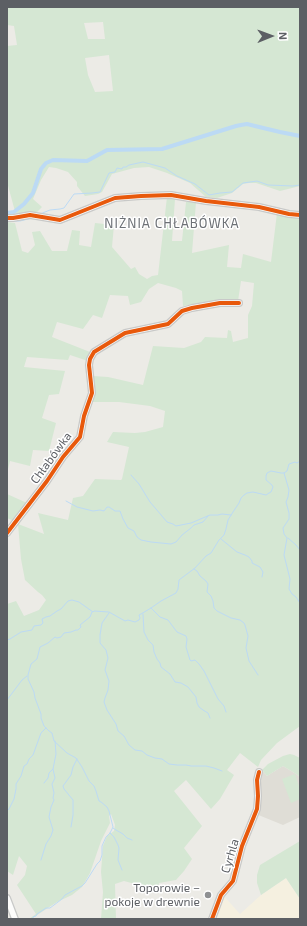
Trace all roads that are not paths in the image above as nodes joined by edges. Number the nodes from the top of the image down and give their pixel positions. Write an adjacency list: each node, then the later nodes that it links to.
1 (300, 215): 2 (street)
2 (7, 218)
3 (239, 303): 4 (street, Chłabówka)
4 (7, 533)
5 (259, 772): 8 (street, Cyrhla)
6 (7, 898): 7 (street)
7 (15, 919)
8 (212, 919)

